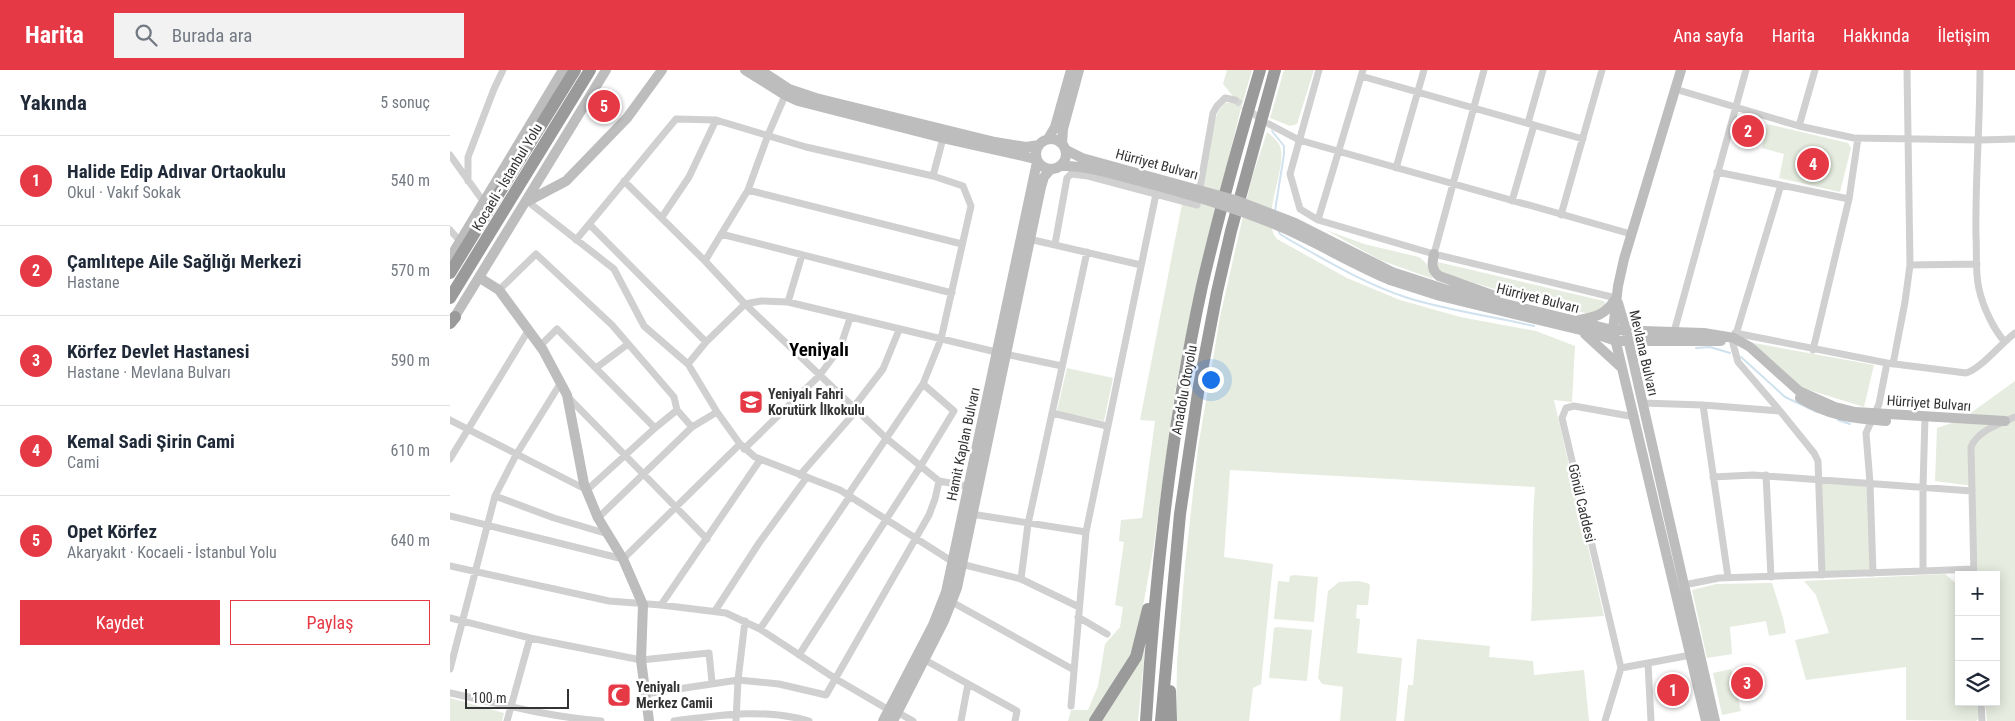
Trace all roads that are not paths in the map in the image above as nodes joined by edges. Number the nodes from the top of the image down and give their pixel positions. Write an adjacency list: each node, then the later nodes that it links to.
1 (503, 70): 54 (street)
2 (563, 70): 62 (main road)
3 (575, 70): 84 (highway)
4 (590, 70): 89 (highway, Kocaeli - İstanbul Yolu)
5 (606, 70): 63 (main road)
6 (662, 70): 63 (main road)
7 (745, 70): 26 (main road)
8 (760, 70): 26 (main road)
9 (1071, 70): 39 (main road)
10 (1079, 70): 45 (main road)
11 (1260, 70): 174 (highway, Anadolu Otoyolu)
12 (1275, 70): 193 (highway, Anadolu Otoyolu)
13 (1320, 70): 42 (street)
14 (1424, 70): 27 (street)
15 (1484, 70): 29 (street)
16 (1543, 70): 33 (street)
17 (1602, 70): 40 (street)
18 (1681, 70): 25 (main road)
19 (1746, 70): 30 (street)
20 (1815, 70): 34 (street)
21 (1907, 70): 22 (street); 38 (street)
22 (1913, 70)
23 (1980, 70): 43 (street)
24 (1362, 73): 27 (street); 46 (street)
25 (1675, 88): 30 (street); 70 (main road)
26 (787, 92): 35 (street); 36 (main road); 44 (main road)
27 (1418, 92): 29 (street); 50 (street)
28 (1234, 100): 59 (street)
29 (1474, 108): 33 (street); 56 (street)
30 (1736, 108): 34 (street); 52 (street)
31 (716, 120): 35 (street); 55 (street); 65 (street)
32 (1269, 124): 42 (street)
33 (1531, 124): 40 (street); 61 (street)
34 (1799, 126): 37 (street)
35 (768, 135): 53 (street); 58 (street)
36 (943, 138): 48 (main road); 53 (street)
37 (1858, 138): 38 (street); 60 (street)
38 (1909, 138): 43 (street); 83 (street)
39 (1048, 139): 44 (main road); 45 (main road)
40 (1583, 139): 64 (street)
41 (2015, 139): 43 (street)
42 (1299, 140): 46 (street); 66 (street)
43 (1980, 140): 81 (street)
44 (1039, 145): 48 (main road)
45 (1064, 147): 49 (main road); 85 (main road, Hürriyet Bulvarı, bridge)
46 (1339, 151): 50 (street); 66 (street)
47 (450, 155): 54 (street)
48 (1037, 160): 51 (main road); 114 (main road, Hamit Kaplan Bulvarı)
49 (1061, 166): 51 (main road); 85 (main road, Hürriyet Bulvarı, bridge)
50 (1396, 168): 56 (street)
51 (1050, 170): 71 (main road, Hamit Kaplan Bulvarı)
52 (1717, 172): 57 (street); 102 (street)
53 (933, 176): 74 (street)
54 (468, 181): 62 (street)
55 (624, 181): 65 (street); 67 (street)
56 (1453, 184): 61 (street); 77 (street)
57 (1781, 185): 60 (street); 105 (street)
58 (748, 190): 69 (street); 74 (street)
59 (1156, 194): 75 (street); 82 (street)
60 (1848, 199): 113 (street)
61 (1512, 200): 64 (street)
62 (483, 201): 73 (main road)
63 (527, 201): 72 (street); 86 (main road)
64 (1562, 215): 70 (street)
65 (662, 217): 80 (street)
66 (1318, 220): 77 (street)
67 (590, 225): 72 (street); 110 (street)
68 (450, 230): 73 (street)
69 (721, 234): 78 (street); 80 (street)
70 (1632, 234): 90 (main road)
71 (1030, 239): 75 (street); 114 (main road, Hamit Kaplan Bulvarı)
72 (576, 240): 115 (street)
73 (460, 241): 79 (main road)
74 (962, 244): 88 (street)
75 (1055, 244): 76 (street)
76 (1087, 252): 82 (street); 117 (street)
77 (1434, 254): 90 (street); 93 (main road)
78 (802, 255): 88 (street); 91 (street)
79 (450, 258)
80 (705, 260): 92 (street)
81 (1977, 264): 83 (street); 109 (street)
82 (1141, 265): 138 (street)
83 (1910, 265): 116 (street)
84 (450, 272)
85 (1391, 276): 93 (main road, Hürriyet Bulvarı); 98 (main road, Hürriyet Bulvarı)
86 (480, 278): 87 (main road); 96 (main road)
87 (499, 290): 101 (main road); 111 (street)
88 (952, 293): 106 (street)
89 (450, 298)
90 (1616, 298): 95 (main road); 99 (main road, Mevlana Bulvarı); 100 (main road, Mevlana Bulvarı); 104 (main road)
91 (788, 302): 92 (street); 94 (street)
92 (745, 304): 110 (street); 121 (street)
93 (1524, 308): 95 (main road, Hürriyet Bulvarı)
94 (850, 318): 97 (street); 121 (street)
95 (1573, 320): 99 (main road, Hürriyet Bulvarı)
96 (452, 322)
97 (899, 330): 106 (street); 128 (street)
98 (1580, 330): 107 (main road, Hürriyet Bulvarı); 120 (main road)
99 (1613, 330): 100 (main road, Hürriyet Bulvarı); 107 (main road, Mevlana Bulvarı)
100 (1626, 330): 104 (main road, Hürriyet Bulvarı); 108 (main road, Mevlana Bulvarı)
101 (528, 331): 112 (main road); 142 (street)
102 (1674, 332): 104 (main road, Hürriyet Bulvarı); 105 (main road, Hürriyet Bulvarı)
103 (2015, 333): 109 (street)
104 (1641, 336): 105 (main road, Hürriyet Bulvarı); 108 (main road, Hürriyet Bulvarı); 118 (main road)
105 (1734, 338): 113 (street); 130 (street); 133 (main road, Hürriyet Bulvarı)
106 (941, 339): 114 (street); 123 (street)
107 (1616, 341): 108 (main road, Hürriyet Bulvarı); 120 (main road, Mevlana Bulvarı)
108 (1628, 341): 118 (main road, Mevlana Bulvarı)
109 (2004, 341): 116 (street)
110 (706, 342): 115 (street)
111 (628, 344): 119 (street); 127 (street)
112 (540, 346): 119 (street); 122 (main road)
113 (1813, 350): 116 (street)
114 (1001, 353): 117 (street); 157 (main road, Hamit Kaplan Bulvarı)
115 (688, 364): 129 (street)
116 (1890, 364): 133 (street)
117 (1062, 366): 131 (street)
118 (1634, 367): 125 (main road, Mevlana Bulvarı)
119 (596, 368): 141 (street)
120 (1623, 368): 132 (main road, Mevlana Bulvarı)
121 (819, 376): 128 (street); 144 (street)
122 (560, 384): 124 (main road); 145 (street)
123 (923, 384): 143 (street); 149 (street)
124 (567, 395): 146 (street); 159 (main road)
125 (1642, 403): 126 (street); 187 (main road, Mevlana Bulvarı)
126 (1703, 405): 130 (street); 153 (street)
127 (677, 410): 139 (street); 141 (street)
128 (854, 410): 143 (street); 152 (street)
129 (717, 412): 139 (street); 144 (street)
130 (1780, 412): 154 (street)
131 (1052, 413): 138 (street); 169 (street)
132 (1635, 417): 202 (main road, Mevlana Bulvarı); 206 (street, Gönül Caddesi)
133 (1873, 417): 136 (main road, Hürriyet Bulvarı); 156 (street)
134 (2015, 417): 137 (street)
135 (450, 420): 142 (street)
136 (1925, 420): 137 (main road, Hürriyet Bulvarı); 140 (main road, Hürriyet Bulvarı); 158 (street)
137 (2005, 421): 140 (street)
138 (1107, 426): 170 (street)
139 (692, 427): 150 (street)
140 (1992, 427): 160 (street)
141 (655, 428): 146 (street)
142 (467, 430): 145 (street); 147 (street)
143 (886, 438): 149 (street); 161 (street)
144 (742, 446): 148 (street); 163 (street)
145 (516, 455): 159 (street); 162 (street)
146 (626, 456): 150 (street); 159 (street)
147 (450, 459)
148 (760, 460): 152 (street); 173 (street)
149 (920, 467): 155 (street); 167 (street)
150 (643, 475): 163 (street); 166 (street)
151 (1766, 475): 153 (street); 154 (street); 185 (street)
152 (804, 476): 161 (street); 192 (street)
153 (1713, 477): 184 (street)
154 (1820, 479): 156 (street); 183 (street)
155 (939, 481): 157 (street); 172 (street)
156 (1870, 483): 158 (street); 182 (street)
157 (972, 487): 164 (main road, Hamit Kaplan Bulvarı); 176 (main road, Hamit Kaplan Bulvarı)
158 (1922, 487): 160 (street); 178 (street)
159 (587, 490): 166 (main road)
160 (1972, 491): 179 (street)
161 (849, 495): 167 (street); 198 (street)
162 (495, 496): 168 (street); 171 (street)
163 (675, 507): 173 (street); 175 (street)
164 (971, 514): 169 (street); 176 (main road, Hamit Kaplan Bulvarı)
165 (450, 516): 168 (street)
166 (598, 518): 171 (main road)
167 (885, 519): 172 (street); 201 (street)
168 (487, 524): 175 (street); 181 (street)
169 (1028, 524): 170 (street); 186 (street)
170 (1086, 532): 191 (street)
171 (608, 534): 175 (main road)
172 (916, 538): 176 (street); 209 (street)
173 (707, 539): 190 (street)
174 (1160, 550): 231 (highway); 232 (highway, Anadolu Otoyolu)
175 (623, 559): 189 (main road)
176 (958, 563): 186 (street); 188 (main road, Hamit Kaplan Bulvarı); 219 (main road, Hamit Kaplan Bulvarı)
177 (450, 566): 181 (street)
178 (1923, 571): 180 (street); 182 (street)
179 (1974, 571)
180 (1955, 572)
181 (474, 573): 189 (street); 196 (street)
182 (1873, 573): 183 (street)
183 (1822, 575): 185 (street)
184 (1728, 577): 185 (street); 187 (street)
185 (1771, 577)
186 (1021, 579): 191 (street)
187 (1684, 585): 238 (main road, Mevlana Bulvarı)
188 (952, 602): 204 (main road, Hamit Kaplan Bulvarı); 208 (street)
189 (643, 604): 190 (street); 203 (main road)
190 (661, 605): 192 (street)
191 (1079, 607): 194 (street)
192 (715, 611): 197 (street)
193 (1169, 611): 233 (highway, Anadolu Otoyolu); 234 (highway)
194 (1078, 616): 199 (street); 208 (street)
195 (450, 618): 196 (street)
196 (462, 621): 200 (street); 207 (street)
197 (746, 621): 198 (street); 210 (street)
198 (760, 629): 201 (street)
199 (1107, 634)
200 (530, 638): 203 (street); 217 (street)
201 (799, 655): 209 (street)
202 (1691, 655): 205 (street); 237 (main road, Mevlana Bulvarı)
203 (641, 660): 211 (street); 214 (main road)
204 (924, 660): 212 (street); 219 (main road, Hamit Kaplan Bulvarı)
205 (1648, 664): 206 (street); 236 (street)
206 (1621, 668): 235 (street)
207 (450, 669)
208 (1074, 670): 215 (street)
209 (836, 679): 210 (street); 219 (street)
210 (738, 680): 211 (street); 218 (street)
211 (712, 682): 214 (street)
212 (968, 684): 229 (street); 230 (street)
213 (450, 693): 217 (street)
214 (645, 694): 223 (main road)
215 (1071, 706)
216 (1981, 706): 239 (street)
217 (511, 707): 220 (street); 221 (street)
218 (736, 712): 224 (street); 225 (street); 226 (street)
219 (893, 714): 227 (main road, Hamit Kaplan Bulvarı); 228 (street)
220 (582, 720): 222 (street)
221 (507, 721)
222 (602, 721)
223 (649, 721)
224 (674, 721)
225 (736, 721)
226 (809, 721)
227 (883, 721)
228 (913, 721)
229 (961, 721)
230 (1015, 721)
231 (1095, 721)
232 (1146, 721)
233 (1161, 721)
234 (1171, 721)
235 (1605, 721)
236 (1651, 721)
237 (1706, 721)
238 (1715, 721)
239 (1982, 721)

